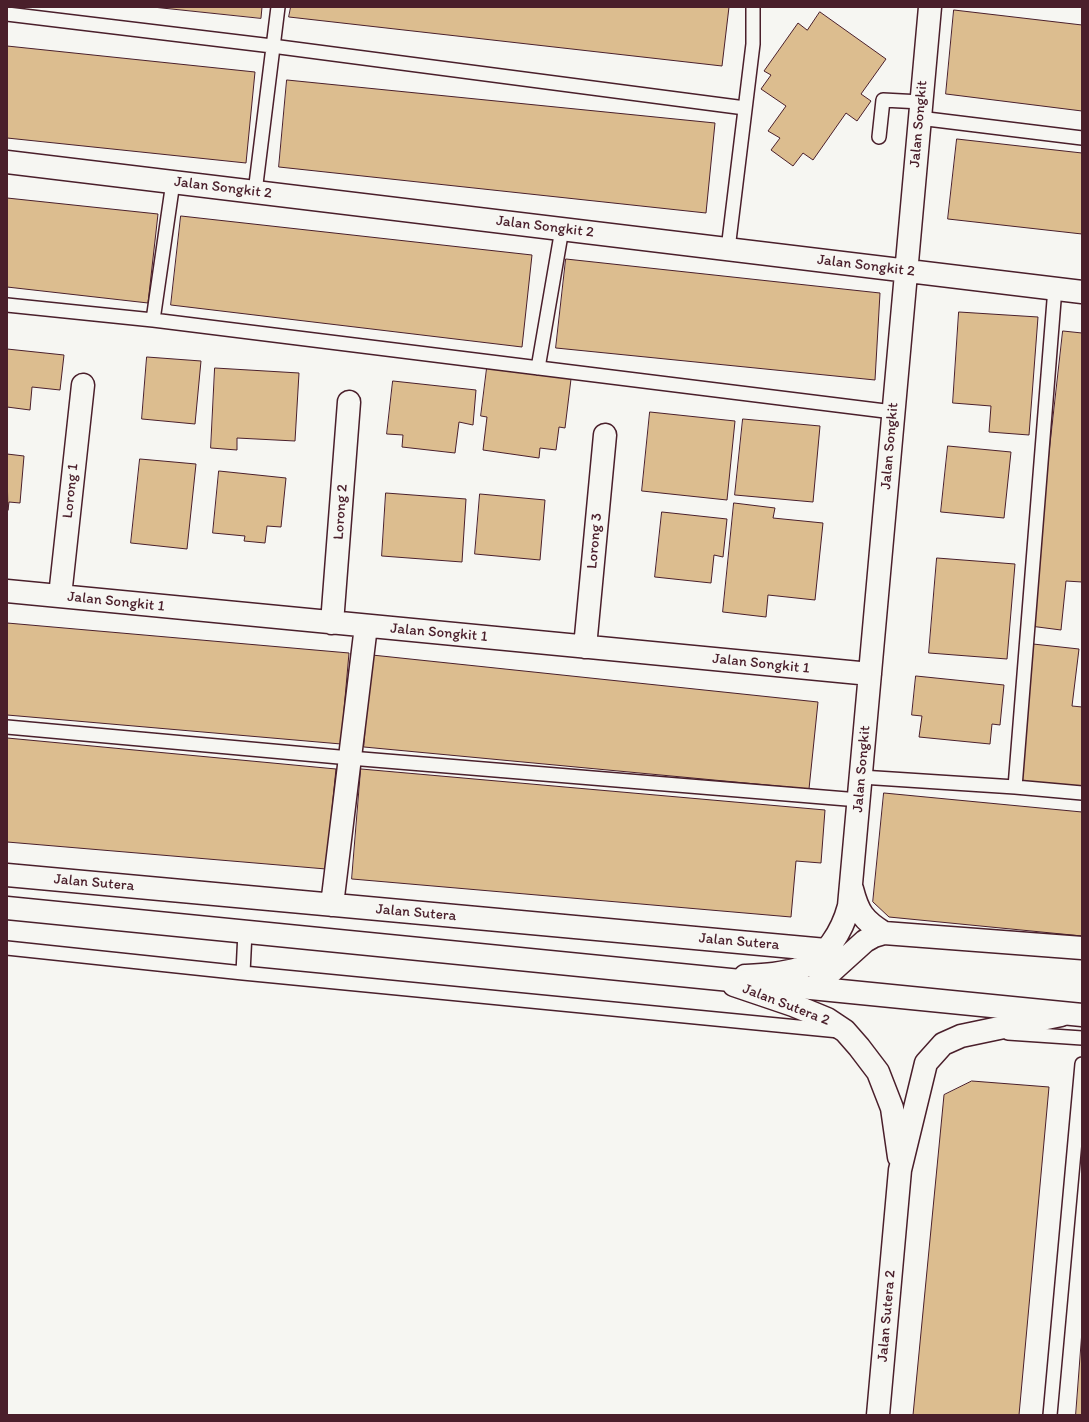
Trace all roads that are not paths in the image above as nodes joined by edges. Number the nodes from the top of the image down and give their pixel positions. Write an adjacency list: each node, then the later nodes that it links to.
1 (278, 7): 5 (lane)
2 (753, 7): 6 (lane)
3 (930, 7): 7 (street, Jalan Songkit)
4 (7, 14): 5 (lane)
5 (272, 46): 6 (lane); 12 (lane)
6 (745, 108): 14 (lane)
7 (920, 110): 8 (lane); 9 (lane); 15 (street, Jalan Songkit)
8 (879, 137)
9 (1082, 138)
10 (7, 162): 11 (street, Jalan Songkit 2)
11 (173, 182): 12 (street, Jalan Songkit 2); 19 (lane)
12 (255, 192): 13 (street, Jalan Songkit 2)
13 (562, 229): 14 (street, Jalan Songkit 2); 20 (lane)
14 (728, 249): 15 (street, Jalan Songkit 2)
15 (906, 270): 16 (street, Jalan Songkit 2); 23 (street, Jalan Songkit)
16 (1055, 288): 17 (street, Jalan Songkit 2); 34 (lane)
17 (1082, 292)
18 (7, 305): 19 (lane)
19 (153, 320): 20 (lane)
20 (538, 368): 23 (lane)
21 (82, 385): 26 (street, Lorong 1)
22 (350, 402): 27 (street, Lorong 2)
23 (894, 412): 30 (street, Jalan Songkit)
24 (605, 435): 29 (street, Lorong 3)
25 (7, 591): 26 (street, Jalan Songkit 1)
26 (60, 596): 27 (street, Jalan Songkit 1)
27 (332, 622): 28 (street, Jalan Songkit 1)
28 (366, 626): 29 (street, Jalan Songkit 1); 32 (street)
29 (585, 646): 30 (street, Jalan Songkit 1)
30 (870, 674): 33 (street, Jalan Songkit)
31 (7, 727): 32 (lane)
32 (350, 758): 36 (lane); 39 (street)
33 (861, 777): 34 (lane); 36 (street, Jalan Songkit)
34 (1015, 787): 35 (lane)
35 (1082, 793)
36 (859, 800): 38 (street, Jalan Songkit)
37 (7, 875): 39 (street, Jalan Sutera)
38 (852, 886): 42 (street, Jalan Songkit); 45 (street, Jalan Songkit)
39 (332, 905): 45 (street, Jalan Sutera)
40 (7, 908): 41 (street)
41 (245, 932): 46 (lane); 47 (street)
42 (884, 933): 44 (street); 48 (street)
43 (7, 948): 46 (lane)
44 (1082, 948)
45 (826, 950): 47 (street, Jalan Songkit)
46 (243, 973): 50 (lane)
47 (716, 979): 48 (street); 50 (street, Jalan Sutera 2)
48 (813, 988): 49 (street)
49 (1074, 1015): 51 (street, Jalan Sutera 2)
50 (845, 1031): 54 (street, Jalan Sutera 2)
51 (982, 1031): 52 (lane); 54 (street, Jalan Sutera 2)
52 (1082, 1038)
53 (1082, 1064): 56 (lane)
54 (900, 1170): 55 (street, Jalan Sutera 2)
55 (878, 1415)
56 (1050, 1415)

